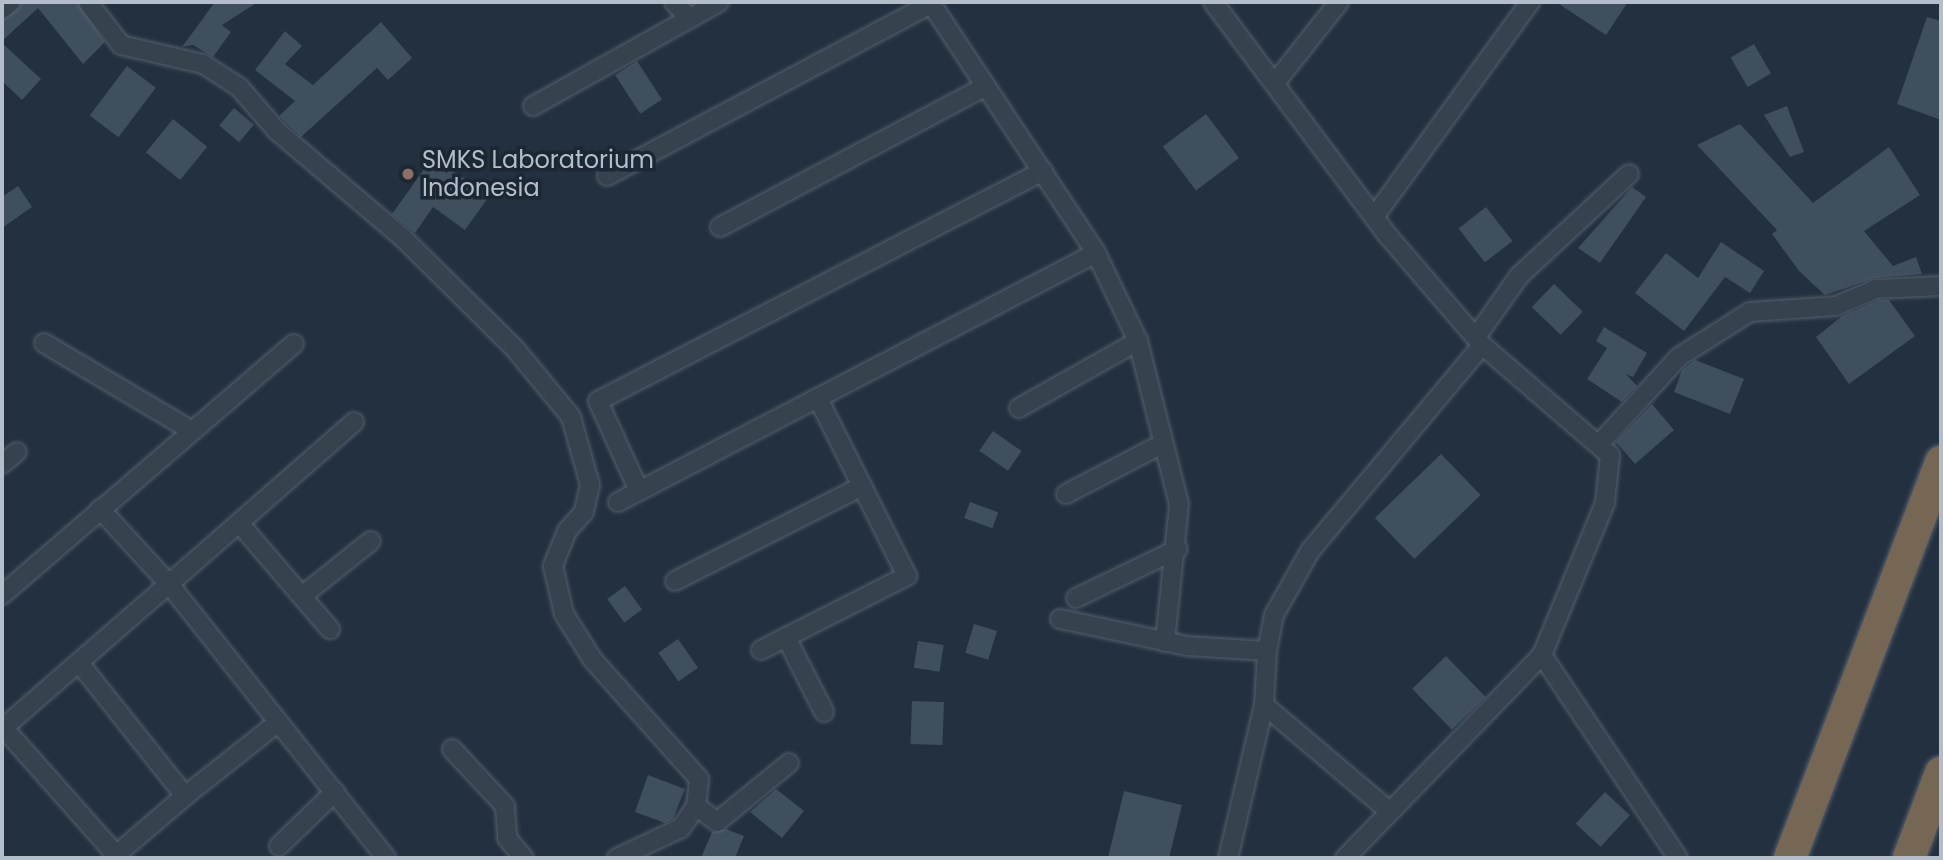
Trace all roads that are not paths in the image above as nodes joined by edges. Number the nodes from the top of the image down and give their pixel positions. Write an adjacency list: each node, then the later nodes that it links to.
1 (11, 2): 9 (street)
2 (88, 2): 64 (street)
3 (674, 2): 10 (street)
4 (719, 2): 10 (street)
5 (1213, 2): 11 (street)
6 (1339, 2): 11 (street)
7 (1530, 2): 17 (street)
8 (931, 3): 12 (street); 16 (street)
9 (2, 9)
10 (688, 17): 13 (street)
11 (1275, 83): 17 (street)
12 (986, 86): 14 (street); 18 (street)
13 (533, 106)
14 (1043, 171): 19 (street); 35 (street)
15 (1629, 174): 22 (street)
16 (607, 176)
17 (1374, 217): 22 (street)
18 (720, 227)
19 (1096, 253): 21 (street); 25 (street)
20 (1941, 286): 29 (street)
21 (1138, 341): 26 (street); 30 (street)
22 (1479, 341): 29 (street); 52 (street)
23 (44, 343): 28 (street)
24 (294, 344): 28 (street)
25 (818, 398): 34 (street); 35 (street)
26 (1019, 408)
27 (354, 422): 39 (street)
28 (192, 431): 38 (street)
29 (1601, 442): 53 (street)
30 (1160, 446): 36 (street); 41 (street)
31 (17, 452): 33 (street)
32 (1941, 462): 74 (highway)
33 (2, 464)
34 (862, 486): 42 (street); 49 (street)
35 (639, 491): 37 (street)
36 (1066, 494)
37 (618, 502)
38 (100, 509): 43 (street); 44 (street)
39 (239, 523): 43 (street); 45 (street)
40 (371, 541): 45 (street)
41 (1178, 549): 46 (street); 50 (street)
42 (675, 581)
43 (169, 584): 54 (street); 57 (street)
44 (2, 595)
45 (302, 596): 48 (street)
46 (1076, 598)
47 (1060, 619): 50 (street)
48 (330, 628)
49 (786, 637): 51 (street); 56 (street)
50 (1165, 642): 52 (street)
51 (761, 650)
52 (1267, 651): 55 (street)
53 (1542, 655): 65 (street); 73 (street)
54 (79, 664): 58 (street); 63 (street)
55 (1264, 705): 65 (street); 71 (street)
56 (824, 712)
57 (276, 724): 62 (street); 63 (street)
58 (2, 728): 67 (street)
59 (452, 750): 69 (street)
60 (789, 763): 64 (street)
61 (1941, 773): 75 (highway)
62 (335, 792): 66 (street); 68 (street)
63 (185, 796): 67 (street)
64 (696, 806): 70 (street)
65 (1390, 812): 72 (street)
66 (279, 846)
67 (114, 857)
68 (386, 858)
69 (524, 858)
70 (617, 858)
71 (1228, 858)
72 (1345, 858)
73 (1678, 858)
74 (1790, 858)
75 (1909, 858)

